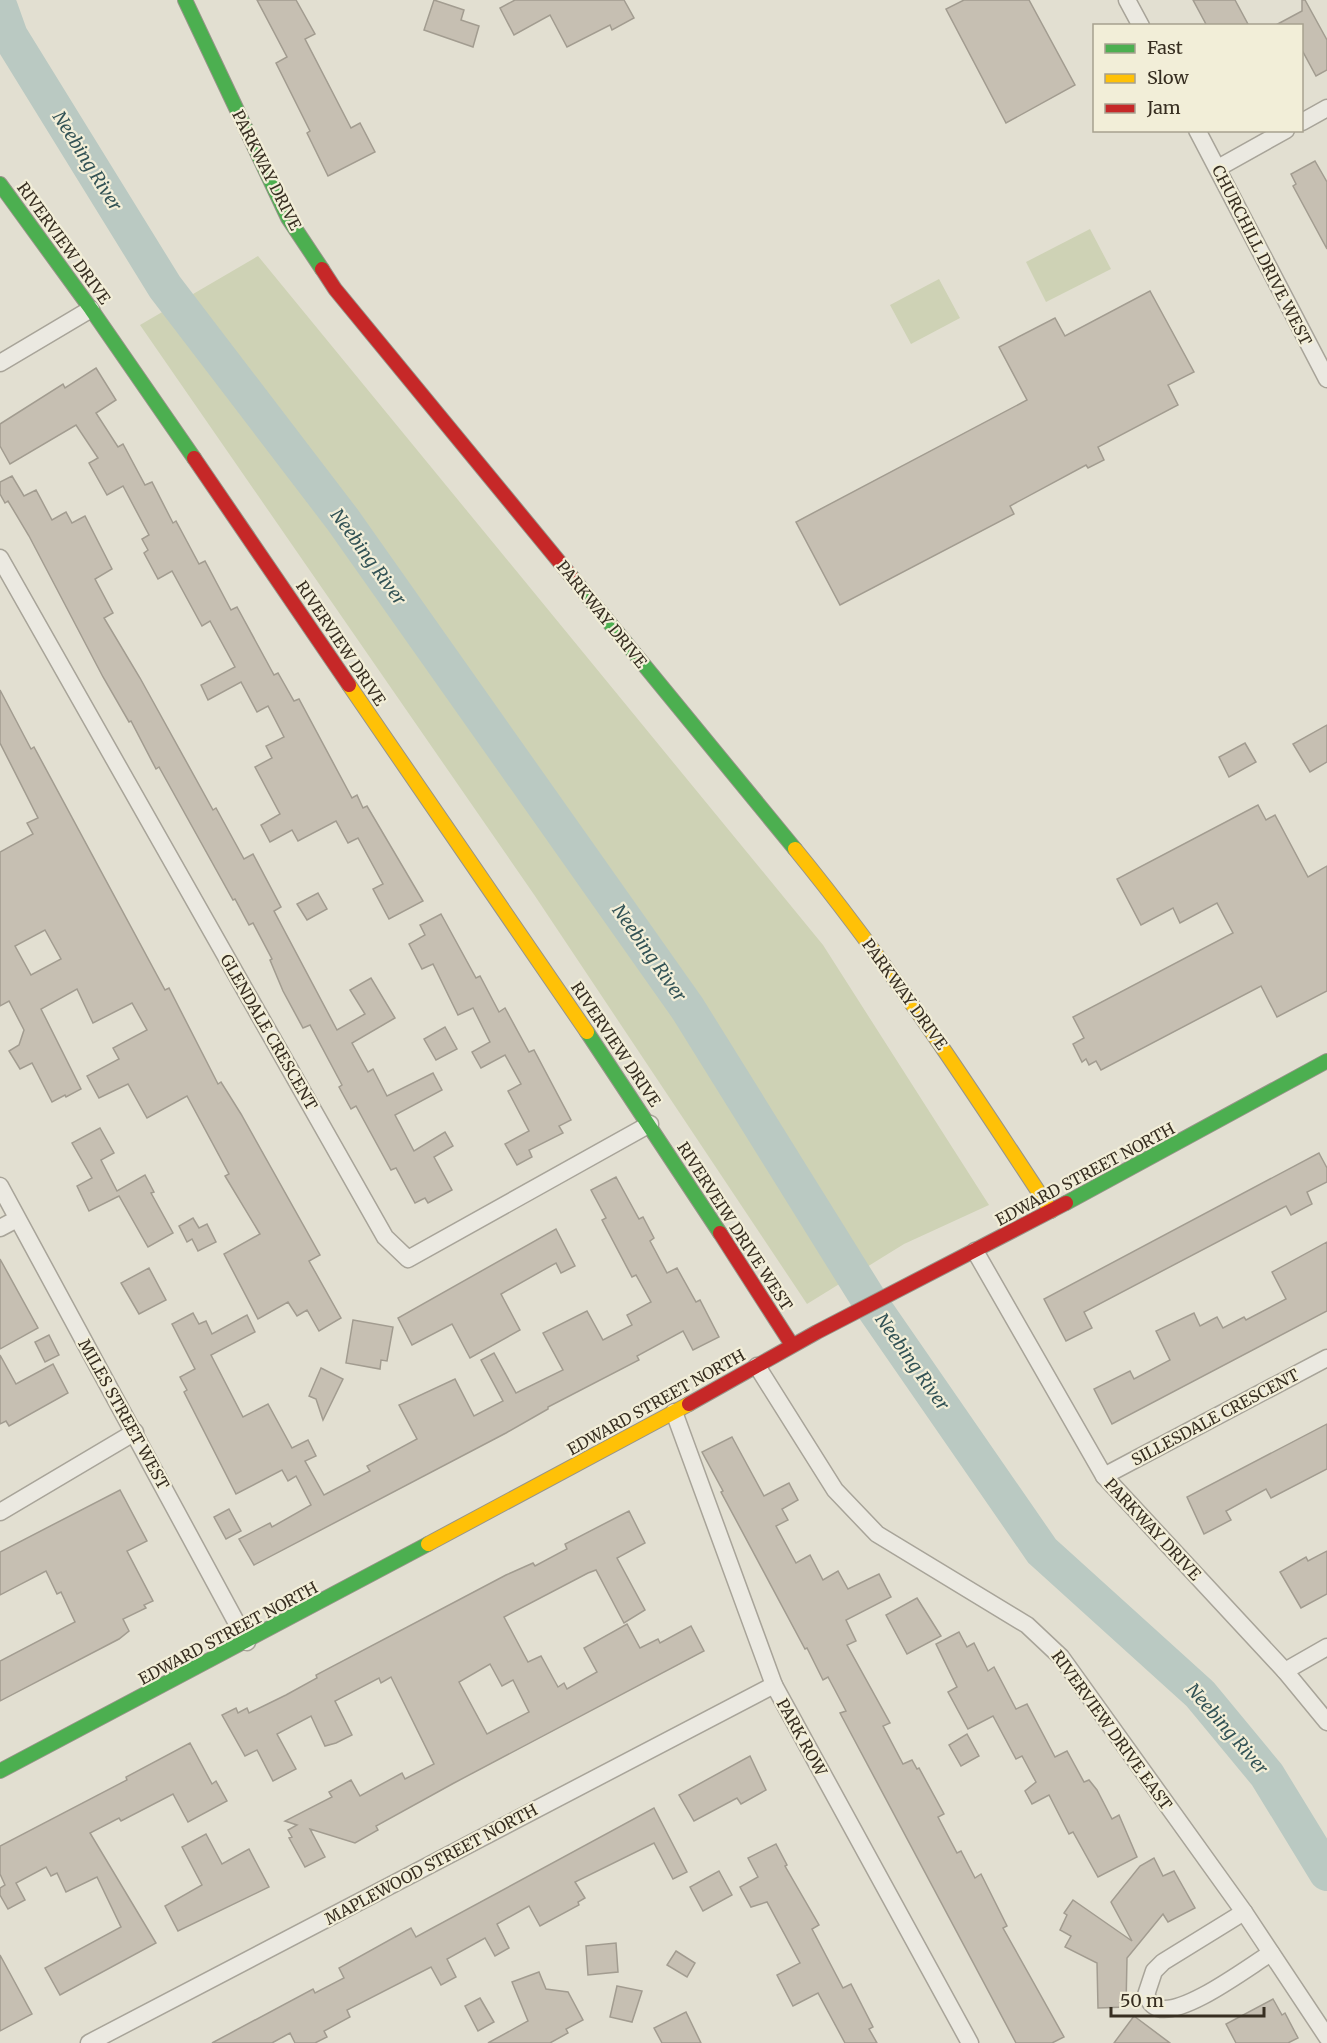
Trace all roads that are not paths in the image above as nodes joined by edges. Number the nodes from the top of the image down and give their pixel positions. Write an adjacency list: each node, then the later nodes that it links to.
1 (185, 0): 17 (street, PARKWAY DRIVE)
2 (1127, 0): 3 (street)
3 (1140, 24)
4 (1327, 108): 5 (street)
5 (1303, 121)
6 (1198, 132): 8 (street, CHURCHILL DRIVE WEST)
7 (1282, 132): 8 (street)
8 (1218, 168): 12 (street, CHURCHILL DRIVE WEST)
9 (0, 184): 10 (street, RIVERVIEW DRIVE)
10 (91, 309): 11 (street); 15 (street, RIVERVIEW DRIVE)
11 (0, 363)
12 (1327, 379)
13 (0, 558): 15 (street, GLENDALE CRESCENT)
14 (1327, 1061): 17 (street, EDWARD STREET NORTH)
15 (650, 1124): 21 (street, RIVERVEIW DRIVE WEST)
16 (0, 1186): 18 (street, MILES STREET WEST)
17 (1051, 1211): 20 (street, EDWARD STREET NORTH)
18 (16, 1219): 19 (street); 25 (street, MILES STREET WEST)
19 (0, 1228)
20 (975, 1251): 21 (street, EDWARD STREET NORTH); 26 (street, PARKWAY DRIVE)
21 (792, 1345): 23 (street, EDWARD STREET NORTH)
22 (1327, 1358): 26 (street, SILLESDALE CRESCENT)
23 (757, 1366): 24 (street, EDWARD STREET NORTH); 34 (street, RIVERVIEW DRIVE EAST)
24 (674, 1412): 28 (street, EDWARD STREET NORTH); 31 (street, PARK ROW)
25 (135, 1432): 27 (street); 28 (street, MILES STREET WEST)
26 (1104, 1476): 30 (street, PARKWAY DRIVE)
27 (0, 1512)
28 (247, 1642): 33 (street, EDWARD STREET NORTH)
29 (1327, 1647): 30 (street)
30 (1285, 1671): 32 (street, PARKWAY DRIVE)
31 (774, 1685): 37 (street, MAPLEWOOD STREET NORTH); 38 (street, PARK ROW)
32 (1327, 1722)
33 (0, 1772)
34 (1244, 1912): 35 (street, RIVERVIEW DRIVE EAST); 35 (street)
35 (1271, 1953): 36 (street, RIVERVIEW DRIVE EAST)
36 (1327, 2037)
37 (89, 2043)
38 (970, 2043)

